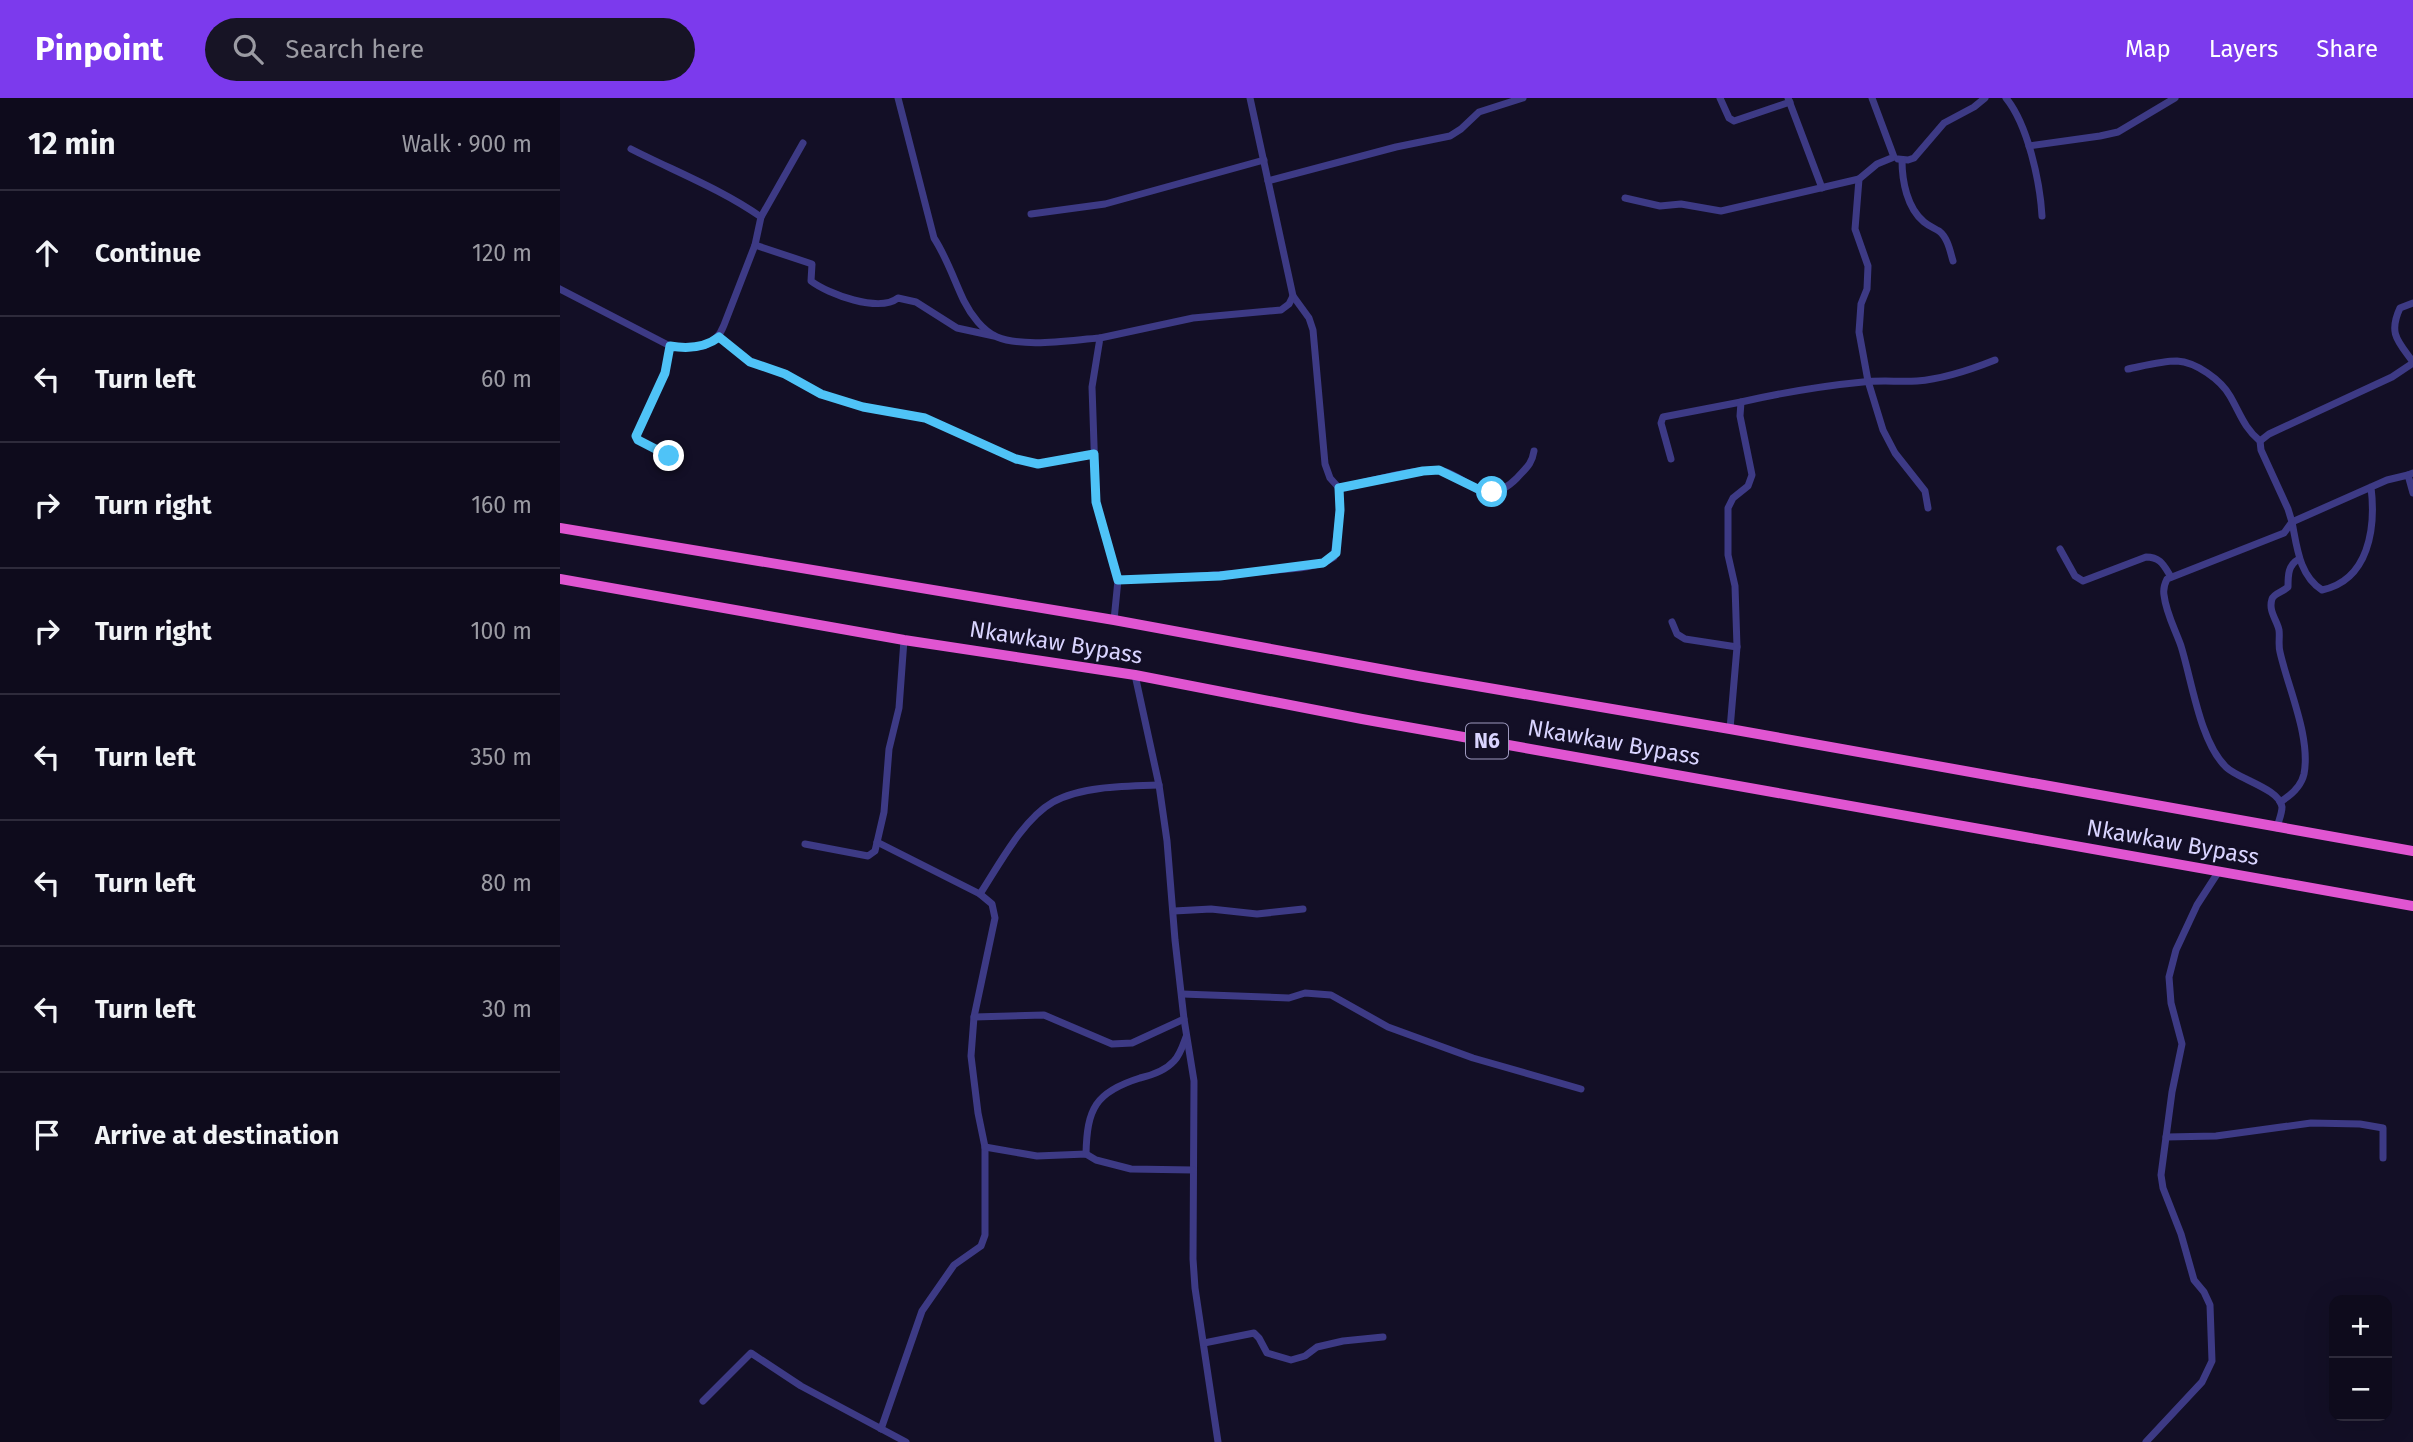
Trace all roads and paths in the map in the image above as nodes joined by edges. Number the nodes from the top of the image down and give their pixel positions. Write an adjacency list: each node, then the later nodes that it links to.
1 (898, 98): 28 (street)
2 (1250, 98): 14 (street)
3 (1523, 98): 16 (street)
4 (1720, 98): 9 (street)
5 (1872, 98): 13 (street)
6 (1985, 98): 13 (street)
7 (2006, 98): 11 (street)
8 (2175, 98): 11 (street)
9 (1789, 100): 17 (street)
10 (803, 144): 21 (street)
11 (2029, 146): 20 (street)
12 (631, 149): 21 (street)
13 (1898, 159): 15 (street); 23 (street)
14 (1264, 160): 16 (street); 19 (street)
15 (1859, 179): 17 (street); 34 (street)
16 (1268, 181): 25 (street)
17 (1822, 188): 18 (street)
18 (1625, 198)
19 (1031, 214)
20 (2042, 216)
21 (761, 217): 22 (street)
22 (755, 244): 27 (street); 28 (street)
23 (1953, 261)
24 (561, 291): 30 (street)
25 (1293, 296): 29 (street); 43 (street)
26 (2413, 303): 32 (street)
27 (719, 337): 30 (street); 38 (street)
28 (997, 337): 29 (street)
29 (1100, 338): 38 (street)
30 (670, 346): 39 (street)
31 (1995, 360): 34 (street)
32 (2413, 363): 36 (street)
33 (2128, 369): 36 (street)
34 (1868, 381): 35 (street); 45 (street)
35 (1741, 402): 40 (street); 56 (street)
36 (2260, 441): 46 (street)
37 (1534, 451): 43 (street)
38 (1094, 454): 52 (street)
39 (669, 456)
40 (1671, 459)
41 (2410, 474): 42 (street); 44 (street)
42 (2371, 487): 46 (street); 49 (street)
43 (1339, 488): 52 (street)
44 (2413, 493)
45 (1928, 508)
46 (2292, 522): 49 (street); 50 (street)
47 (560, 528): 53 (highway, Nkawkaw Bypass / N6)
48 (2060, 549): 50 (street)
49 (2299, 559): 60 (street)
50 (2171, 577): 60 (street)
51 (560, 579): 55 (highway, Nkawkaw Bypass / N6)
52 (1118, 580): 53 (street)
53 (1114, 620): 58 (highway, Nkawkaw Bypass / N6)
54 (1672, 622): 56 (street)
55 (904, 640): 57 (highway, Nkawkaw Bypass / N6); 62 (street)
56 (1737, 647): 58 (street)
57 (1135, 675): 59 (street); 65 (highway, Nkawkaw Bypass / N6)
58 (1730, 729): 61 (highway, Nkawkaw Bypass / N6)
59 (1159, 785): 66 (street); 69 (street)
60 (2280, 802): 61 (street)
61 (2277, 828): 64 (highway, Nkawkaw Bypass / N6)
62 (877, 842): 63 (street); 66 (street)
63 (805, 845)
64 (2413, 851)
65 (2219, 871): 67 (highway, Nkawkaw Bypass / N6); 75 (street)
66 (980, 894): 71 (street)
67 (2413, 906)
68 (1303, 909): 69 (street)
69 (1174, 911): 70 (street)
70 (1182, 994): 72 (street); 74 (street)
71 (974, 1017): 72 (street); 76 (street)
72 (1184, 1019): 73 (street)
73 (1186, 1037): 77 (street); 79 (street)
74 (1581, 1089)
75 (2166, 1137): 78 (street); 86 (street)
76 (985, 1147): 77 (street); 83 (street)
77 (1086, 1154): 79 (street)
78 (2384, 1158)
79 (1193, 1170): 81 (street)
80 (1383, 1337): 81 (street)
81 (1204, 1343): 85 (street)
82 (703, 1401): 83 (street)
83 (881, 1429): 84 (street)
84 (906, 1442)
85 (1218, 1442)
86 (2146, 1442)

